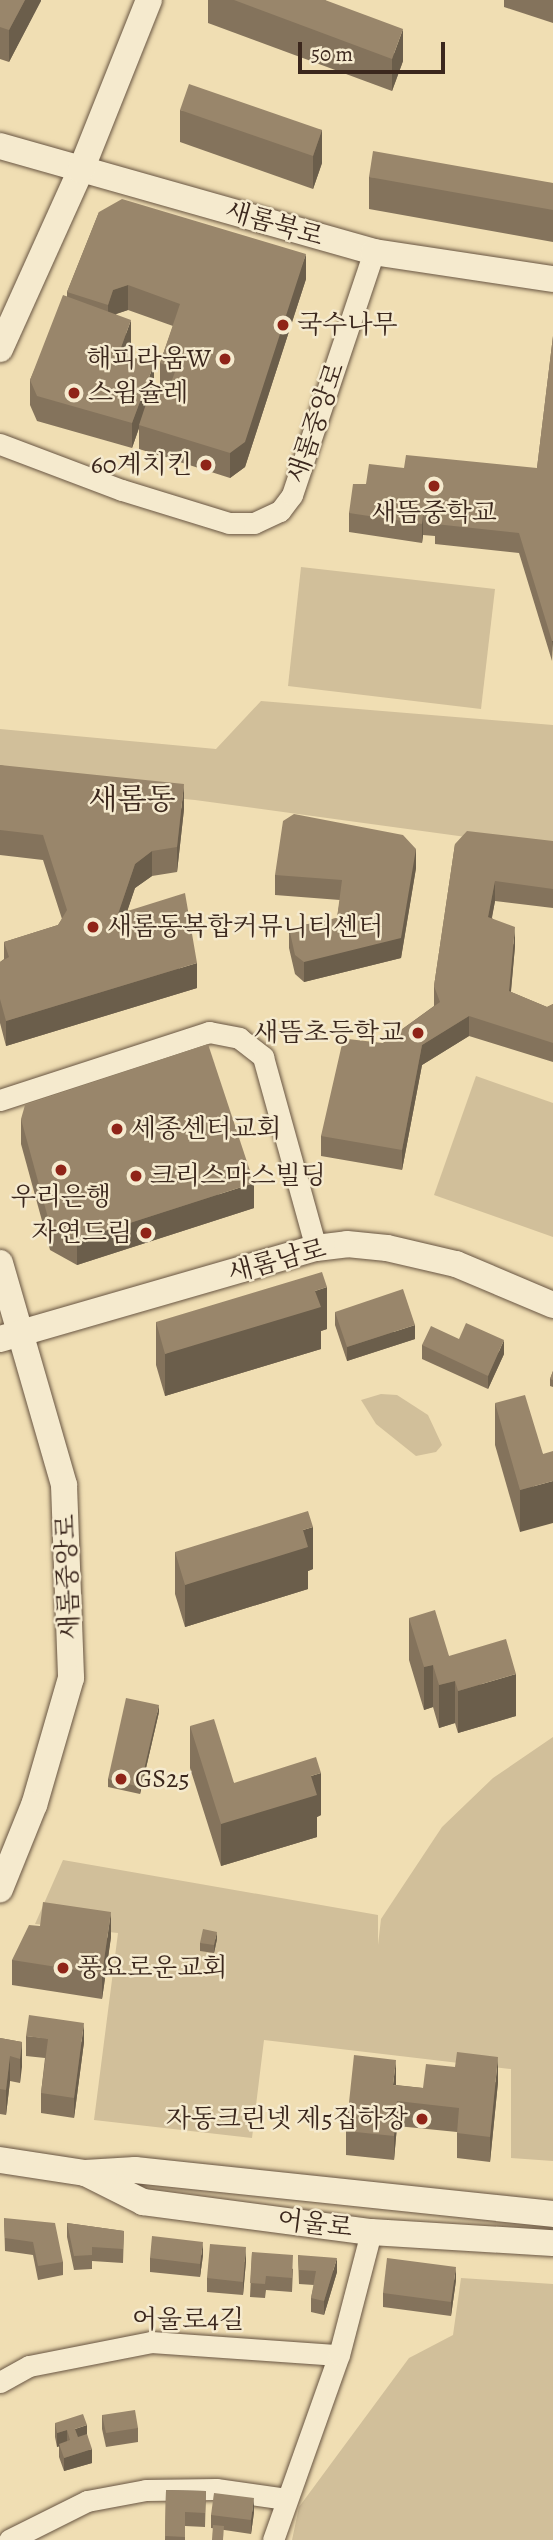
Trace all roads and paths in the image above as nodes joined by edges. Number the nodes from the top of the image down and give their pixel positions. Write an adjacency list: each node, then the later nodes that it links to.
1 (149, 0): 3 (street)
2 (0, 146): 3 (street, 새롬북로)
3 (81, 170): 4 (street, 새롬북로); 6 (street)
4 (374, 252): 5 (street, 새롬북로); 7 (street, 새롬중앙로)
5 (553, 279)
6 (0, 349)
7 (0, 444)
8 (0, 1100): 9 (street)
9 (316, 1248): 11 (street, 새롬남로); 12 (street, 새롬남로)
10 (0, 1263): 12 (street, 새롬중앙로)
11 (553, 1305)
12 (9, 1337): 13 (street, 새롬중앙로)
13 (0, 1889)
14 (0, 2160): 15 (street, 어울로)
15 (85, 2173): 16 (street, 어울로); 17 (street, 어울로)
16 (553, 2214)
17 (371, 2232): 18 (street, 어울로); 19 (street)
18 (553, 2243)
19 (339, 2355): 20 (street, 어울로4길); 21 (street)
20 (0, 2382)
21 (286, 2499): 22 (street); 23 (street)
22 (9, 2540)
23 (273, 2540)

